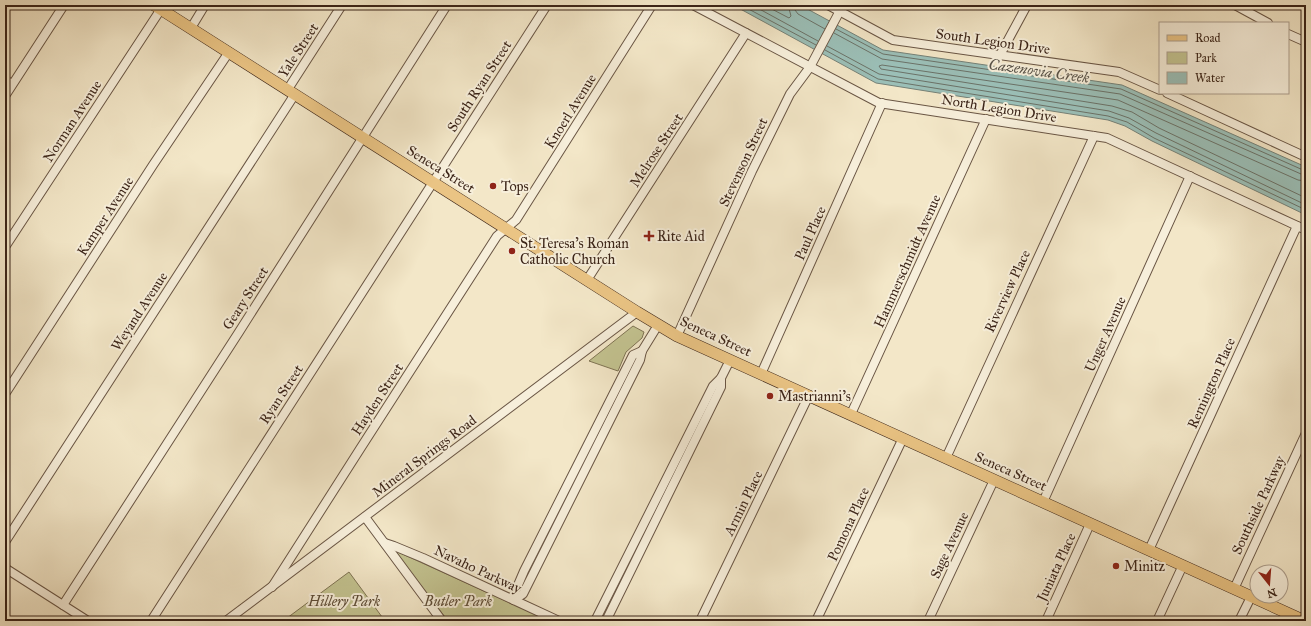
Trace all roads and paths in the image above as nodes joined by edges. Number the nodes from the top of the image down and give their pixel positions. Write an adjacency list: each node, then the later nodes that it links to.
1 (64, 5): 22 (street)
2 (205, 5): 14 (street)
3 (342, 5): 24 (street, Yale Street)
4 (447, 5): 30 (street, Geary Street)
5 (547, 5): 33 (street, South Ryan Street)
6 (652, 5): 35 (street, Knoerl Avenue)
7 (693, 5): 15 (street, North Legion Drive)
8 (828, 5): 12 (street, South Legion Drive)
9 (1027, 5): 19 (street)
10 (1235, 5): 13 (street)
11 (158, 7): 14 (main road, Seneca Street); 37 (street, Norman Avenue)
12 (840, 11): 19 (street, South Legion Drive); 20 (street, Stevenson Street)
13 (1266, 22)
14 (191, 28): 18 (main road, Seneca Street)
15 (746, 33): 20 (street, North Legion Drive); 38 (street, Melrose Street)
16 (1289, 34): 17 (street)
17 (1306, 42)
18 (229, 52): 24 (main road, Seneca Street); 45 (street, Kamper Avenue)
19 (1000, 55): 23 (street, South Legion Drive)
20 (811, 64): 27 (street, North Legion Drive); 41 (street, Stevenson Street)
21 (5, 80): 22 (street)
22 (12, 84): 26 (street)
23 (1159, 90)
24 (292, 92): 30 (main road, Seneca Street); 57 (street, Weyand Avenue)
25 (1168, 94): 31 (street)
26 (5, 96)
27 (882, 103): 28 (street, North Legion Drive); 43 (street, Paul Place)
28 (986, 118): 29 (street, North Legion Drive); 47 (street, Hammerschmidt Avenue)
29 (1094, 136): 32 (street, North Legion Drive); 50 (street, Riverview Place)
30 (363, 137): 33 (main road, Seneca Street); 69 (street, Geary Street)
31 (1306, 157)
32 (1190, 176): 34 (street, North Legion Drive); 54 (street, Unger Avenue)
33 (434, 182): 35 (main road, Seneca Street); 71 (street, Ryan Street)
34 (1296, 226): 36 (street, North Legion Drive); 60 (street, Remington Place)
35 (507, 228): 38 (main road, Seneca Street); 63 (street, Hayden Street)
36 (1306, 230)
37 (5, 247)
38 (588, 280): 39 (main road, Seneca Street)
39 (637, 312): 40 (main road, Seneca Street); 55 (street, Mineral Springs Road)
40 (658, 325): 41 (main road, Seneca Street); 66 (street)
41 (678, 336): 42 (main road, Seneca Street)
42 (730, 360): 43 (main road, Seneca Street); 44 (street)
43 (761, 374): 46 (main road, Seneca Street)
44 (721, 378): 51 (street); 52 (street)
45 (5, 394)
46 (808, 395): 47 (main road, Seneca Street); 77 (street, Armin Place)
47 (851, 414): 49 (main road, Seneca Street)
48 (1306, 433): 64 (street, Southside Parkway)
49 (903, 438): 50 (main road, Seneca Street); 78 (street, Pomona Place)
50 (946, 458): 53 (main road, Seneca Street)
51 (673, 465): 52 (street); 59 (street)
52 (681, 469): 59 (street)
53 (994, 480): 54 (main road, Seneca Street); 79 (street, Sage Avenue)
54 (1042, 502): 56 (main road, Seneca Street)
55 (365, 517): 58 (street); 63 (street, Mineral Springs Road)
56 (1090, 524): 60 (main road, Seneca Street); 80 (street, Juniata Place)
57 (5, 542)
58 (385, 544): 66 (street, Navaho Parkway); 73 (street)
59 (637, 548): 75 (street); 76 (street)
60 (1149, 550): 61 (main road, Seneca Street)
61 (1183, 565): 64 (main road, Seneca Street); 81 (street)
62 (5, 568): 69 (street)
63 (272, 587): 72 (street, Mineral Springs Road)
64 (1234, 589): 65 (main road, Seneca Street)
65 (1249, 595)
66 (514, 600): 74 (street, Navaho Parkway)
67 (1249, 600): 82 (street)
68 (1268, 604): 83 (main road, Seneca Street)
69 (63, 605): 70 (street)
70 (88, 621)
71 (151, 621)
72 (226, 621)
73 (442, 621)
74 (559, 621)
75 (595, 621)
76 (606, 621)
77 (700, 621)
78 (816, 621)
79 (928, 621)
80 (1046, 621)
81 (1157, 621)
82 (1239, 621)
83 (1305, 621)

